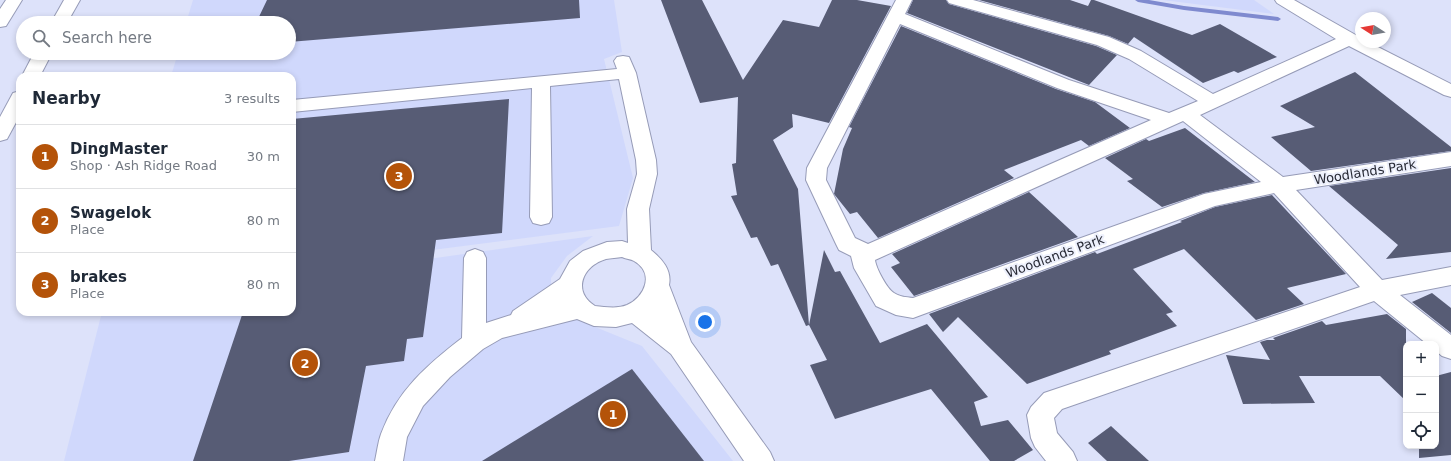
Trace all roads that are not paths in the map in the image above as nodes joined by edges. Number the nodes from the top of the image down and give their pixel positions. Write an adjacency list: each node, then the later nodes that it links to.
1 (14, 0): 7 (main road)
2 (72, 0): 6 (main road)
3 (955, 0): 13 (main road)
4 (1282, 0): 8 (main road)
5 (900, 8): 16 (main road); 23 (main road)
6 (63, 16)
7 (0, 22)
8 (1349, 39): 12 (main road); 13 (main road)
9 (39, 60): 10 (main road)
10 (33, 72)
11 (542, 81): 15 (main road); 20 (main road); 21 (main road)
12 (1451, 92)
13 (1212, 102): 16 (main road)
14 (16, 105): 17 (main road)
15 (296, 106)
16 (1178, 116): 19 (main road); 23 (main road)
17 (0, 135)
18 (1451, 159): 19 (main road, Woodlands Park)
19 (1279, 185): 23 (main road, Woodlands Park); 29 (main road)
20 (638, 209): 22 (main road); 24 (main road)
21 (541, 217)
22 (612, 250): 24 (main road); 27 (main road)
23 (861, 251)
24 (640, 254): 28 (main road)
25 (475, 258): 33 (main road)
26 (1451, 276): 29 (main road)
27 (569, 285): 30 (main road); 32 (main road)
28 (658, 287): 31 (main road); 34 (main road)
29 (1377, 290): 35 (main road); 38 (main road)
30 (580, 309): 31 (main road); 32 (main road)
31 (636, 312): 34 (main road)
32 (514, 324): 33 (main road)
33 (474, 342): 36 (main road)
34 (680, 348): 37 (main road)
35 (1451, 349)
36 (389, 461)
37 (760, 461)
38 (1063, 461)

